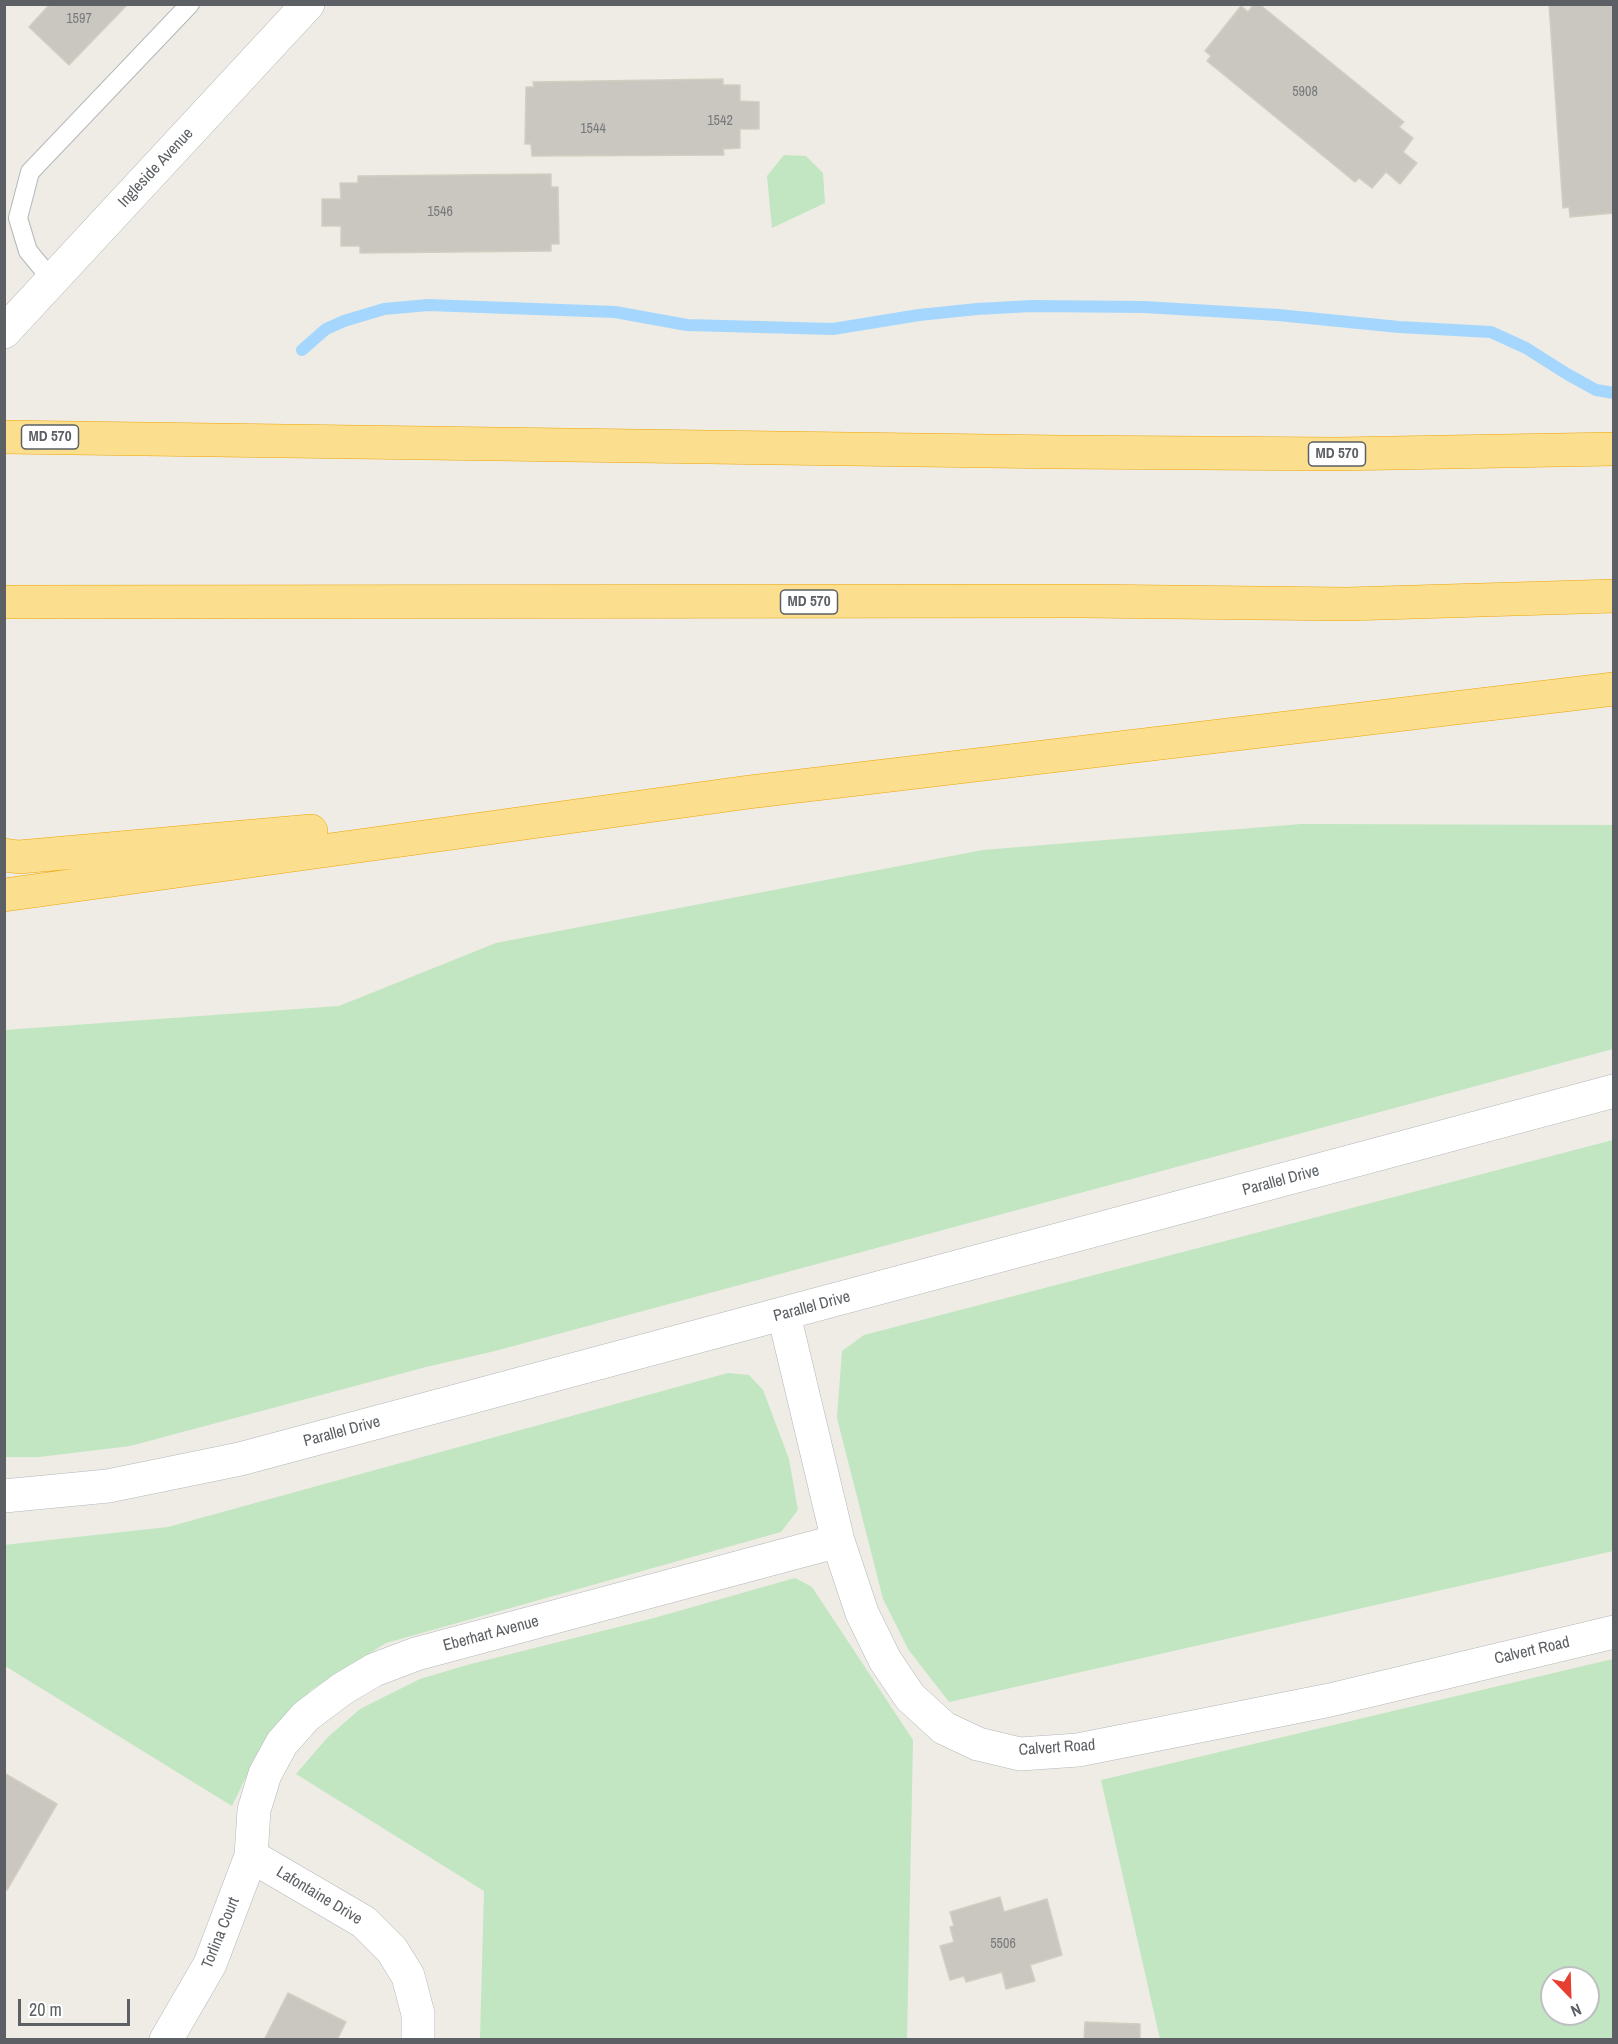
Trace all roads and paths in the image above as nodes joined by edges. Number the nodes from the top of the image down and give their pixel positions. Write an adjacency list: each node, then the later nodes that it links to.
1 (189, 4): 3 (lane)
2 (308, 4): 3 (street, Ingleside Avenue)
3 (52, 280): 4 (street, Ingleside Avenue)
4 (4, 332)
5 (4, 437): 6 (highway, MD 570)
6 (1614, 449)
7 (1614, 596): 8 (highway, MD 570)
8 (4, 602)
9 (1614, 689): 10 (highway)
10 (749, 792): 11 (highway); 12 (highway)
11 (9, 857)
12 (4, 895)
13 (1614, 1091): 14 (street, Parallel Drive)
14 (784, 1315): 15 (street, Parallel Drive); 16 (street, Calvert Road)
15 (4, 1496)
16 (838, 1541): 17 (street, Calvert Road); 18 (street, Eberhart Avenue)
17 (1614, 1632)
18 (251, 1856): 19 (street, Torlina Court); 20 (street, Lafontaine Drive)
19 (166, 2040)
20 (418, 2040)

